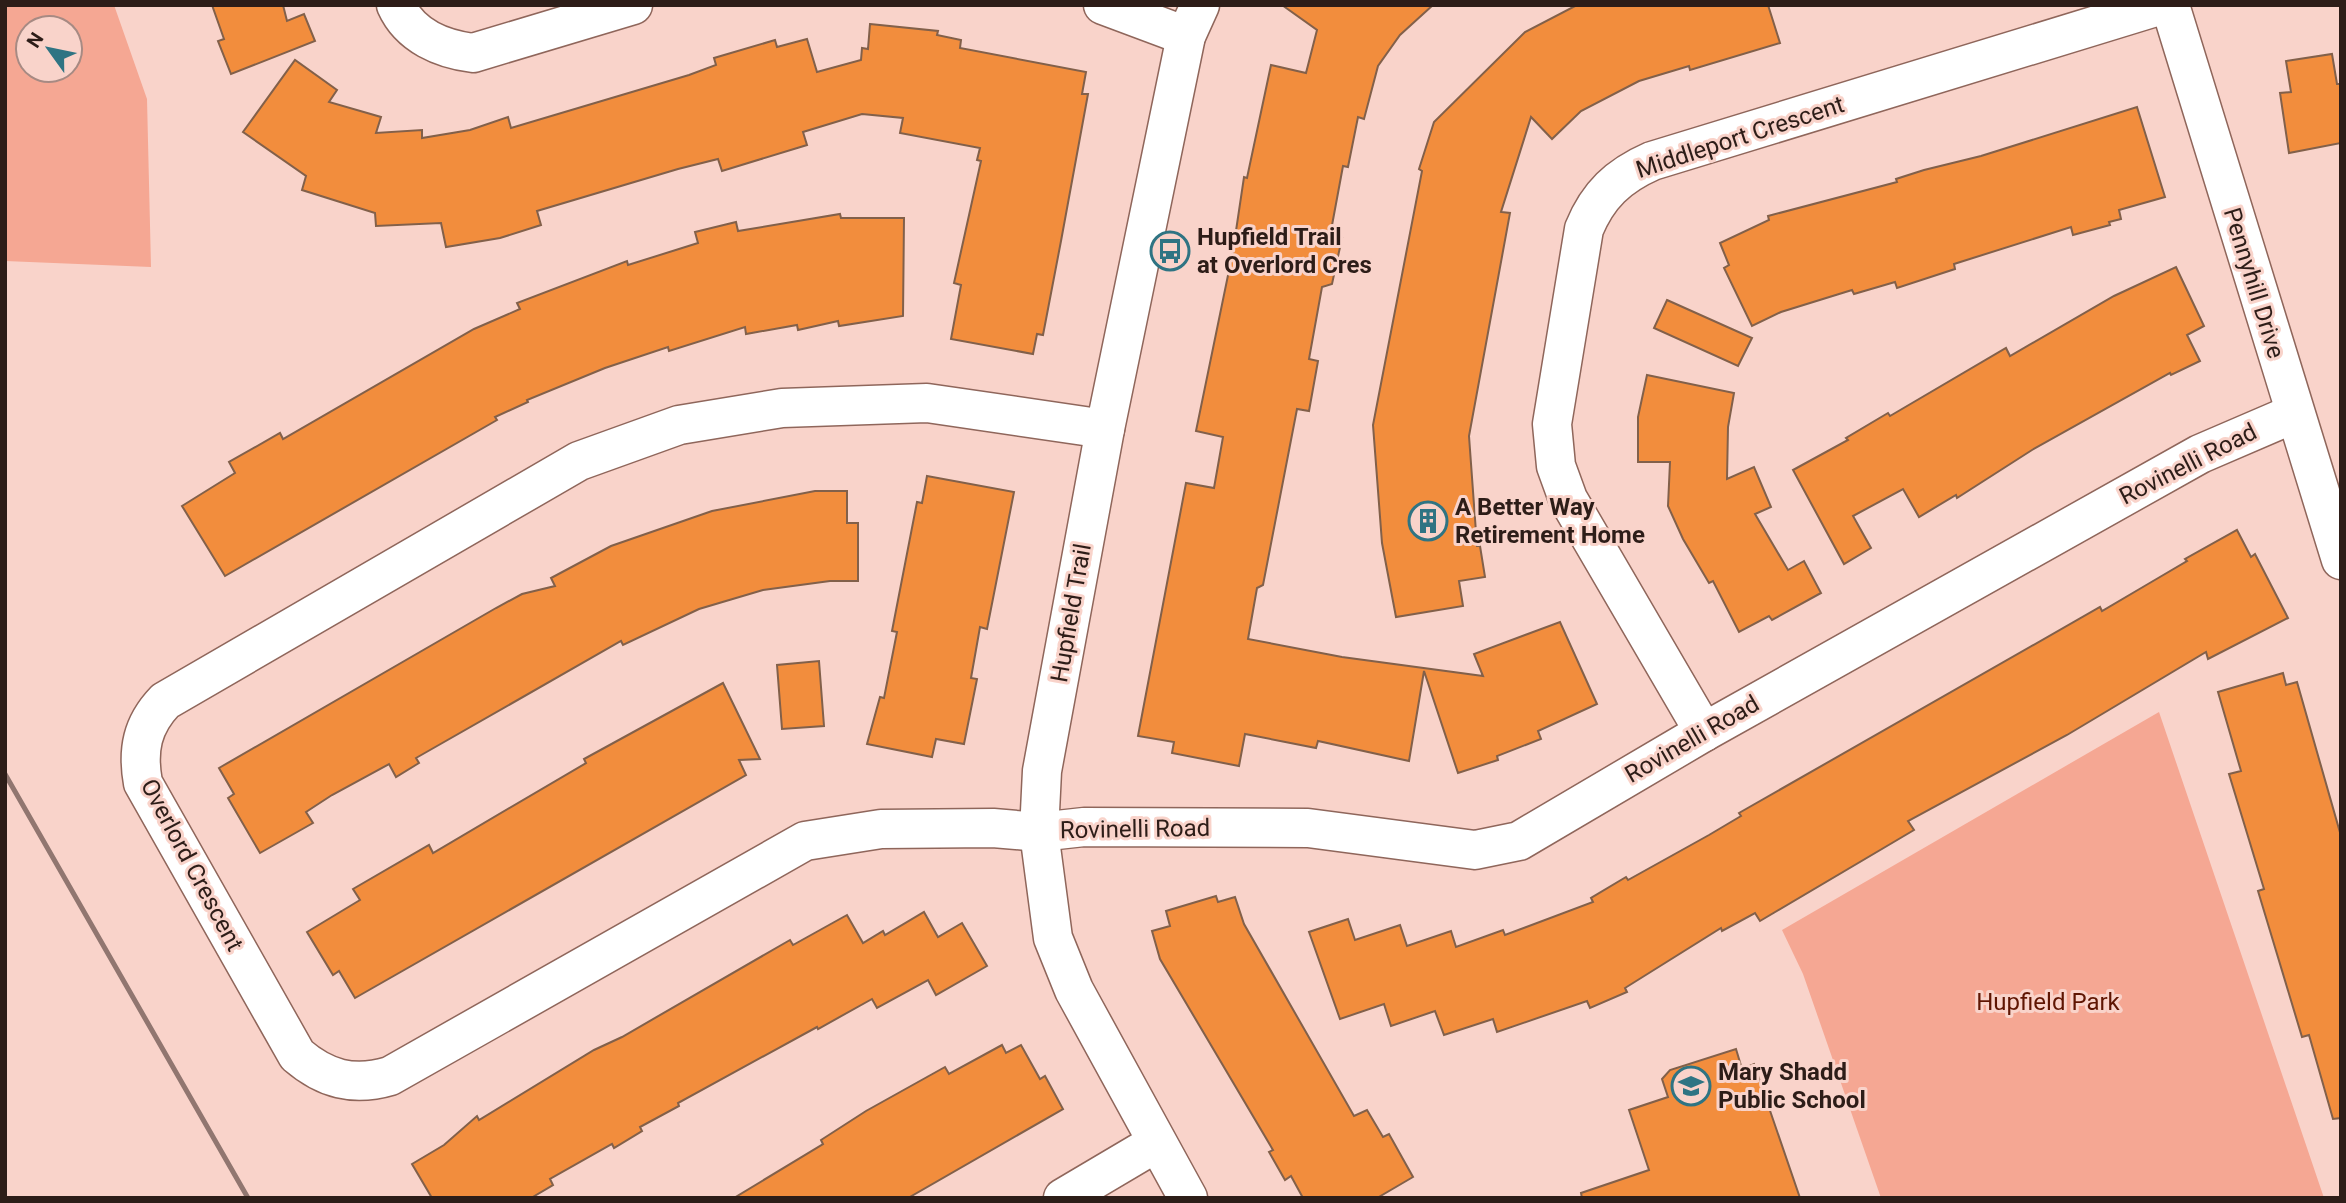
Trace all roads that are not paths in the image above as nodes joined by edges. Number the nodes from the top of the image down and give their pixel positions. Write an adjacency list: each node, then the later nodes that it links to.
1 (396, 5): 2 (street)
2 (633, 5)
3 (1102, 5): 6 (street)
4 (2162, 5): 10 (street, Middleport Crescent)
5 (2169, 5): 7 (street, Pennyhill Drive)
6 (1193, 21): 8 (street, Hupfield Trail)
7 (2293, 414): 9 (street, Pennyhill Drive); 10 (street, Rovinelli Road)
8 (1105, 429): 11 (street, Hupfield Trail); 11 (street, Overlord Crescent)
9 (2341, 560)
10 (1704, 732): 11 (street, Rovinelli Road)
11 (1039, 832): 12 (street, Hupfield Trail)
12 (1156, 1143): 13 (street); 14 (street, Hupfield Trail)
13 (1063, 1198)
14 (1188, 1198)

